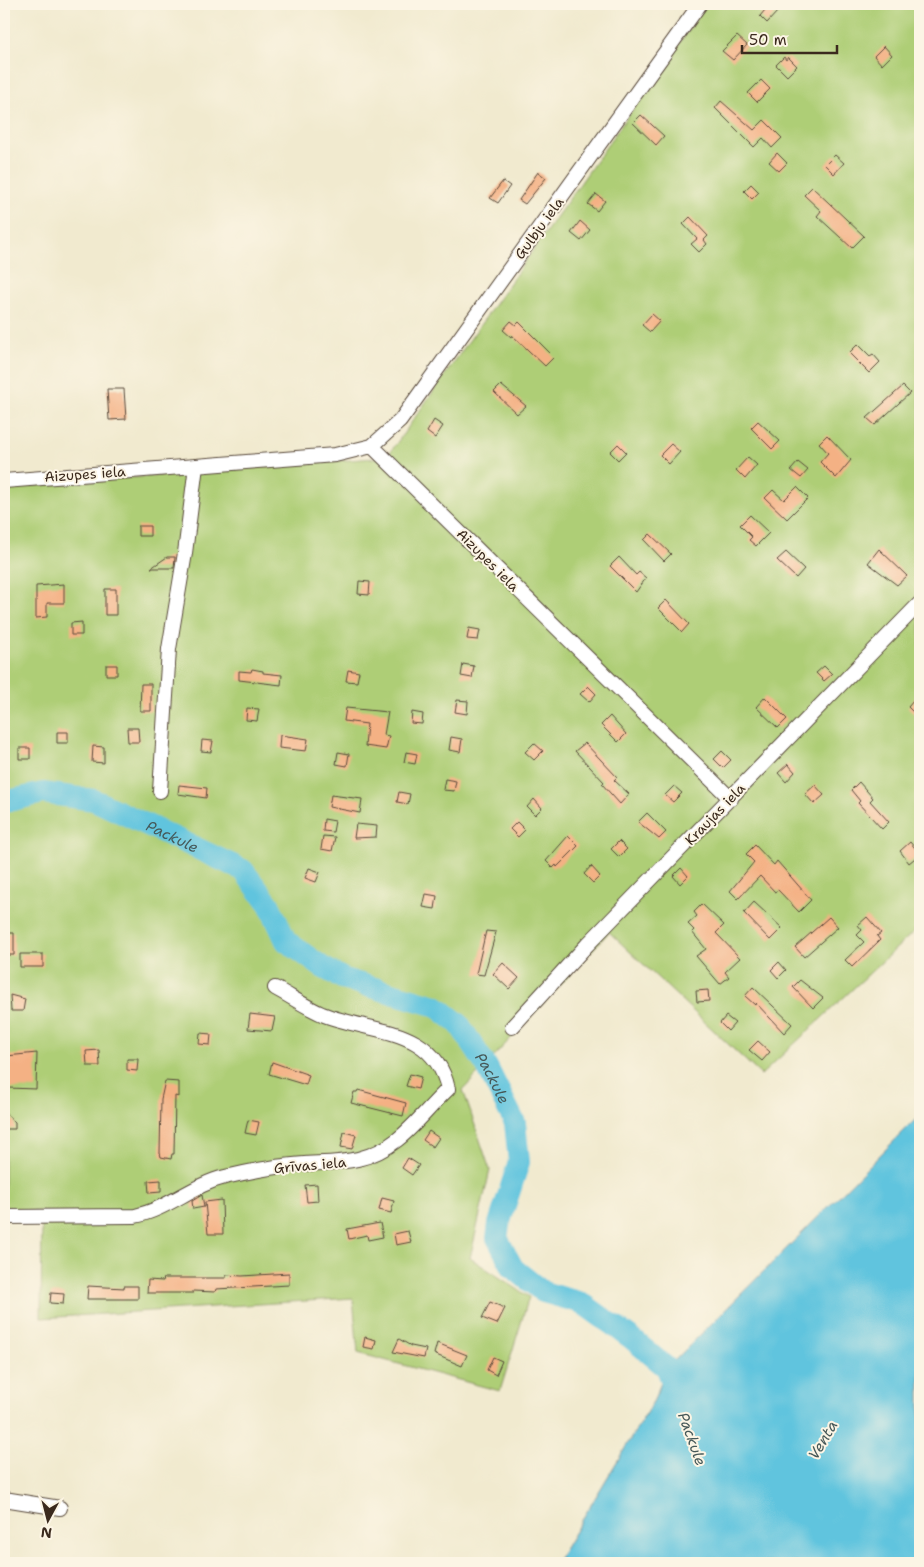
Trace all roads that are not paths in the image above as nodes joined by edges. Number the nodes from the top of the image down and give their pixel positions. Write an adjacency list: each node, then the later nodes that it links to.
1 (700, 4): 2 (street, Gulbju iela)
2 (372, 446): 3 (street, Aizupes iela); 7 (street, Aizupes iela)
3 (196, 466): 4 (street, Aizupes iela); 6 (street)
4 (4, 480)
5 (920, 603): 7 (street, Kraujas iela)
6 (160, 791)
7 (731, 799): 9 (street, Kraujas iela)
8 (275, 988): 10 (street, Grīvas iela)
9 (512, 1027)
10 (4, 1217)
11 (4, 1499): 12 (street)
12 (60, 1508)

